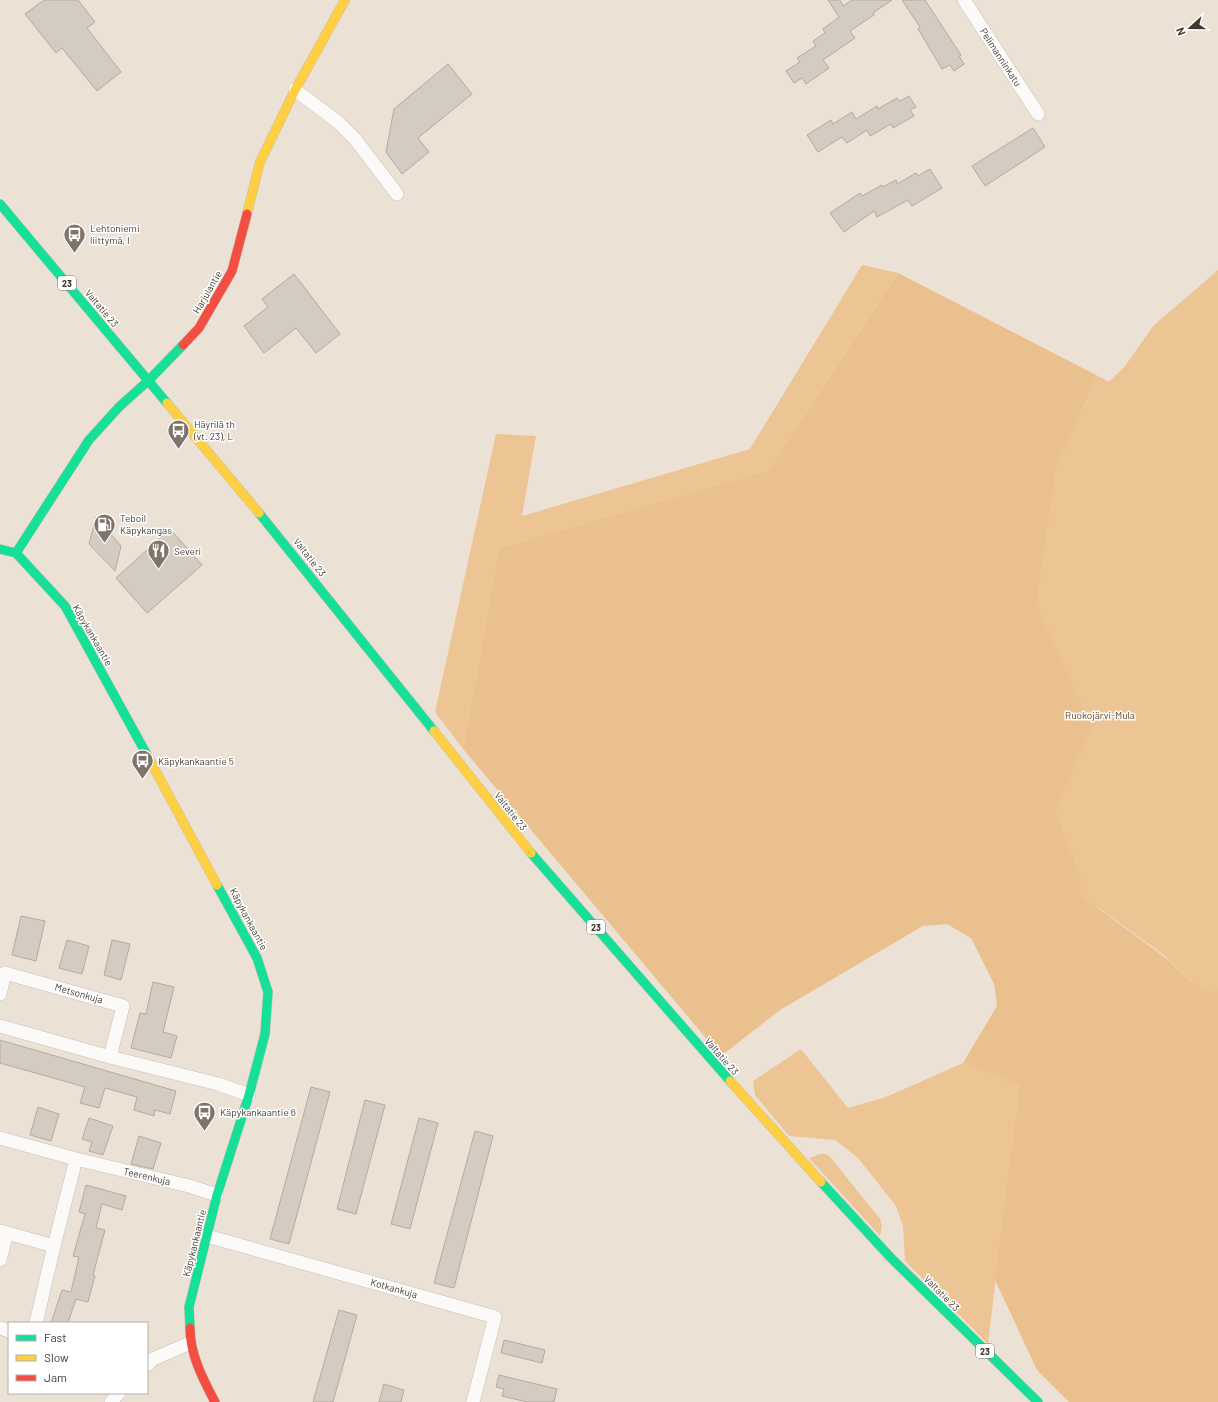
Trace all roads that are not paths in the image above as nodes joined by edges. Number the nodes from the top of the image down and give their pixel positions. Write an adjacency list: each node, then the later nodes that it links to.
1 (345, 0): 3 (main road, Harjulantie)
2 (964, 0): 4 (street, Pelimanninkatu)
3 (296, 90): 5 (street); 7 (main road, Harjulantie)
4 (1038, 114)
5 (398, 194)
6 (0, 204): 7 (main road, Valtatie 23 / 23)
7 (149, 380): 9 (main road, Harjulantie); 28 (main road, Valtatie 23 / 23)
8 (0, 549): 9 (main road)
9 (16, 553): 13 (main road, Käpykankaantie)
10 (0, 994): 12 (street, Metsonkuja)
11 (0, 1026): 12 (street)
12 (110, 1057): 13 (street)
13 (249, 1095): 16 (main road, Käpykankaantie)
14 (0, 1138): 15 (street, Teerenkuja)
15 (76, 1159): 16 (street, Teerenkuja); 19 (street)
16 (217, 1195): 18 (main road, Käpykankaantie)
17 (3, 1232): 19 (street); 20 (street)
18 (207, 1236): 22 (main road, Käpykankaantie); 27 (street, Kotkankuja)
19 (54, 1246): 21 (street)
20 (0, 1260)
21 (36, 1322)
22 (190, 1343): 23 (street); 26 (main road, Käpykankaantie)
23 (148, 1364)
24 (118, 1394): 25 (street)
25 (110, 1402)
26 (215, 1402)
27 (473, 1402)
28 (1038, 1402)

